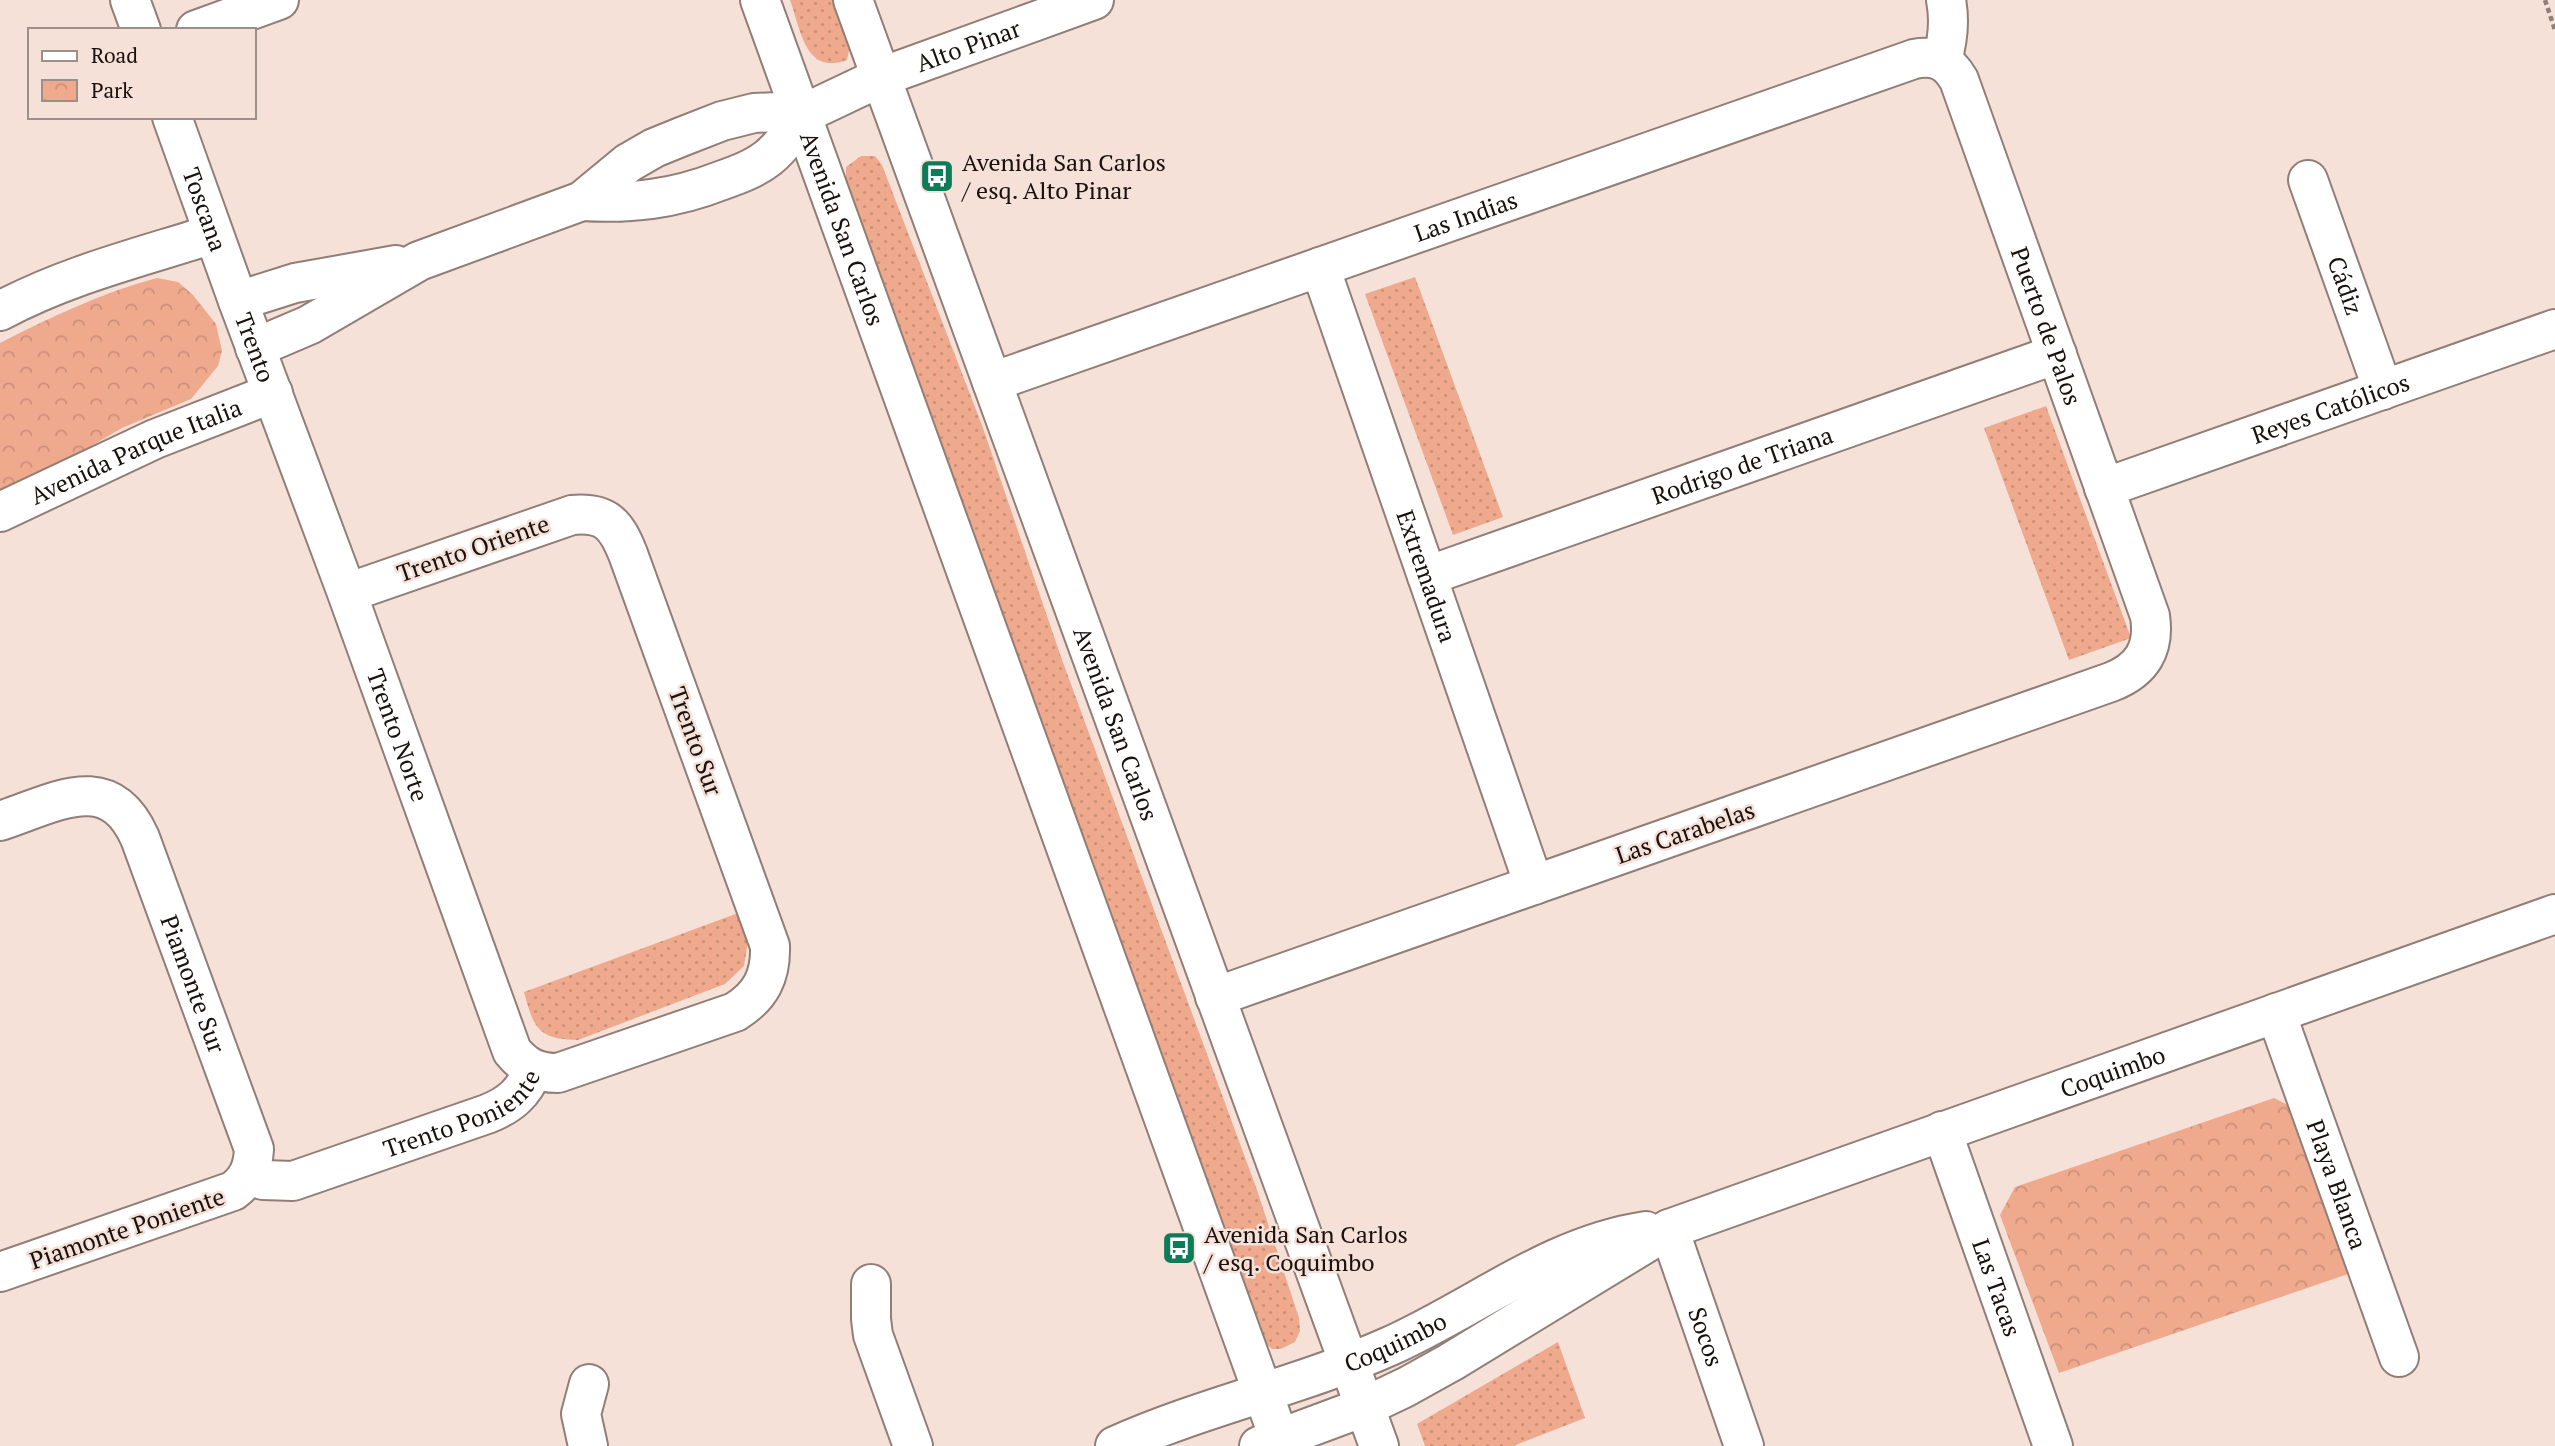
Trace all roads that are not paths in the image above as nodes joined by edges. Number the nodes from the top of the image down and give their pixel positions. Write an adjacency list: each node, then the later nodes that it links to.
1 (130, 0): 7 (street)
2 (279, 0): 8 (street)
3 (760, 0): 11 (street, Avenida San Carlos)
4 (853, 0): 10 (street, Avenida San Carlos)
5 (1094, 0): 10 (street, Alto Pinar)
6 (1946, 0): 9 (street)
7 (140, 28)
8 (202, 28)
9 (1942, 60): 17 (street, Las Indias); 22 (street, Puerto de Palos)
10 (881, 77): 11 (street); 23 (street, Avenida San Carlos)
11 (801, 115): 14 (street); 14 (street); 47 (street, Avenida San Carlos)
12 (173, 119): 15 (street, Toscana)
13 (2308, 180): 24 (street, Cádiz)
14 (582, 201): 16 (street)
15 (214, 234): 18 (street, Toscana); 19 (street)
16 (419, 261): 18 (street); 21 (street)
17 (1320, 267): 23 (street, Las Indias); 29 (street, Extremadura)
18 (238, 301): 21 (street, Trento)
19 (0, 310)
20 (2555, 329): 24 (street, Reyes Católicos)
21 (255, 348): 25 (street, Trento)
22 (2057, 354): 26 (street, Puerto de Palos); 29 (street, Rodrigo de Triana)
23 (992, 383): 36 (street, Avenida San Carlos)
24 (2383, 390): 26 (street, Reyes Católicos)
25 (273, 393): 27 (street, Avenida Parque Italia); 30 (street, Trento Norte)
26 (2104, 488): 31 (street, Puerto de Palos)
27 (0, 512)
28 (600, 517): 30 (street, Trento Oriente); 35 (street, Trento Sur)
29 (1427, 576): 33 (street, Extremadura)
30 (347, 593): 38 (street, Trento Norte)
31 (2147, 654): 33 (street, Las Carabelas)
32 (0, 821): 40 (street, Piamonte Sur)
33 (1534, 885): 36 (street, Las Carabelas)
34 (2554, 916): 37 (street, Coquimbo)
35 (768, 975): 38 (street, Trento Poniente)
36 (1215, 997): 45 (street, Avenida San Carlos)
37 (2276, 1013): 39 (street, Coquimbo); 44 (street, Playa Blanca)
38 (533, 1070): 40 (street, Trento Poniente)
39 (1942, 1131): 41 (street, Coquimbo); 55 (street, Las Tacas)
40 (249, 1175): 42 (street, Piamonte Poniente)
41 (1669, 1228): 45 (street, Coquimbo); 48 (street, Coquimbo); 54 (street, Socos)
42 (1, 1267)
43 (872, 1284): 51 (street)
44 (2399, 1357)
45 (1348, 1363): 47 (street, Coquimbo); 48 (street, Avenida San Carlos)
46 (589, 1384): 50 (street)
47 (1262, 1392): 49 (street, Avenida San Carlos); 52 (street, Coquimbo)
48 (1364, 1407): 49 (street, Coquimbo); 53 (street, Avenida San Carlos)
49 (1274, 1444)
50 (588, 1446)
51 (912, 1446)
52 (1115, 1446)
53 (1379, 1446)
54 (1744, 1446)
55 (2053, 1446)

